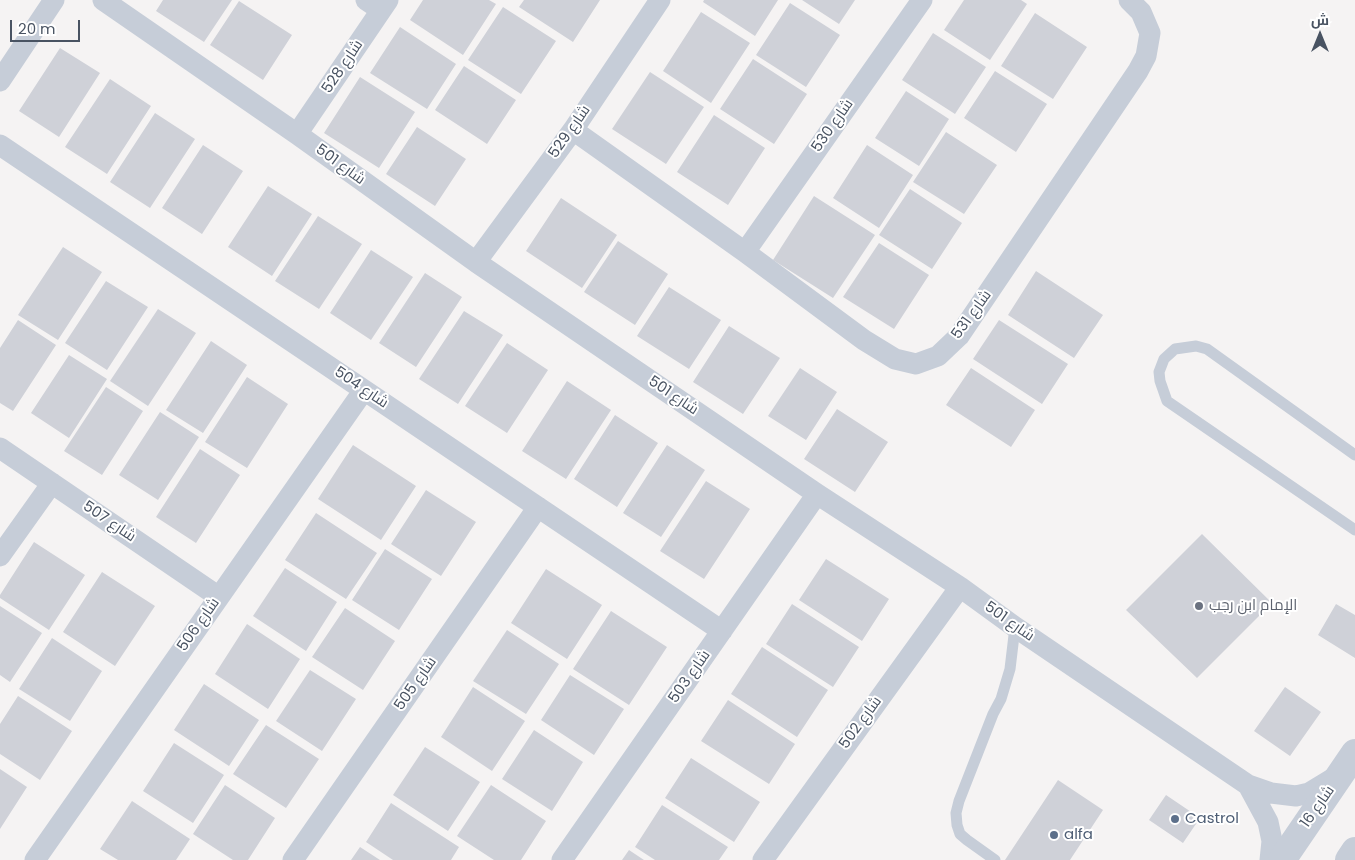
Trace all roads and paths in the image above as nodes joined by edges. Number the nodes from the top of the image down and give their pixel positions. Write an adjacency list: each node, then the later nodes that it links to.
1 (54, 0): 7 (street)
2 (103, 0): 9 (street, شارع 501)
3 (660, 0): 8 (street, شارع 529)
4 (922, 0): 11 (street, شارع 530)
5 (1129, 0): 11 (street, شارع 531)
6 (378, 3): 9 (street, شارع 528)
7 (0, 81)
8 (572, 130): 11 (street, شارع 531); 12 (street, شارع 529)
9 (297, 134): 12 (street, شارع 501)
10 (0, 144): 13 (street, شارع 504)
11 (745, 252)
12 (476, 262): 17 (street, شارع 501)
13 (364, 390): 18 (street, شارع 504); 22 (street, شارع 506)
14 (0, 448): 16 (street, شارع 507)
15 (1355, 455): 19 (lane)
16 (52, 483): 20 (street); 22 (street, شارع 507)
17 (817, 494): 21 (street, شارع 501); 24 (street, شارع 503)
18 (538, 507): 24 (street, شارع 504); 29 (street, شارع 505)
19 (1355, 530)
20 (0, 556)
21 (960, 587): 23 (street, شارع 501); 31 (street, شارع 502)
22 (219, 597): 28 (street, شارع 506)
23 (1016, 627): 26 (street, شارع 501); 32 (lane)
24 (722, 631): 30 (street, شارع 503)
25 (1348, 764): 26 (street, شارع 501); 34 (street, شارع 16)
26 (1248, 785): 33 (street, شارع 501)
27 (1355, 851): 35 (street)
28 (35, 860)
29 (293, 860)
30 (562, 860)
31 (763, 860)
32 (995, 860)
33 (1270, 860)
34 (1282, 860)
35 (1349, 860)

